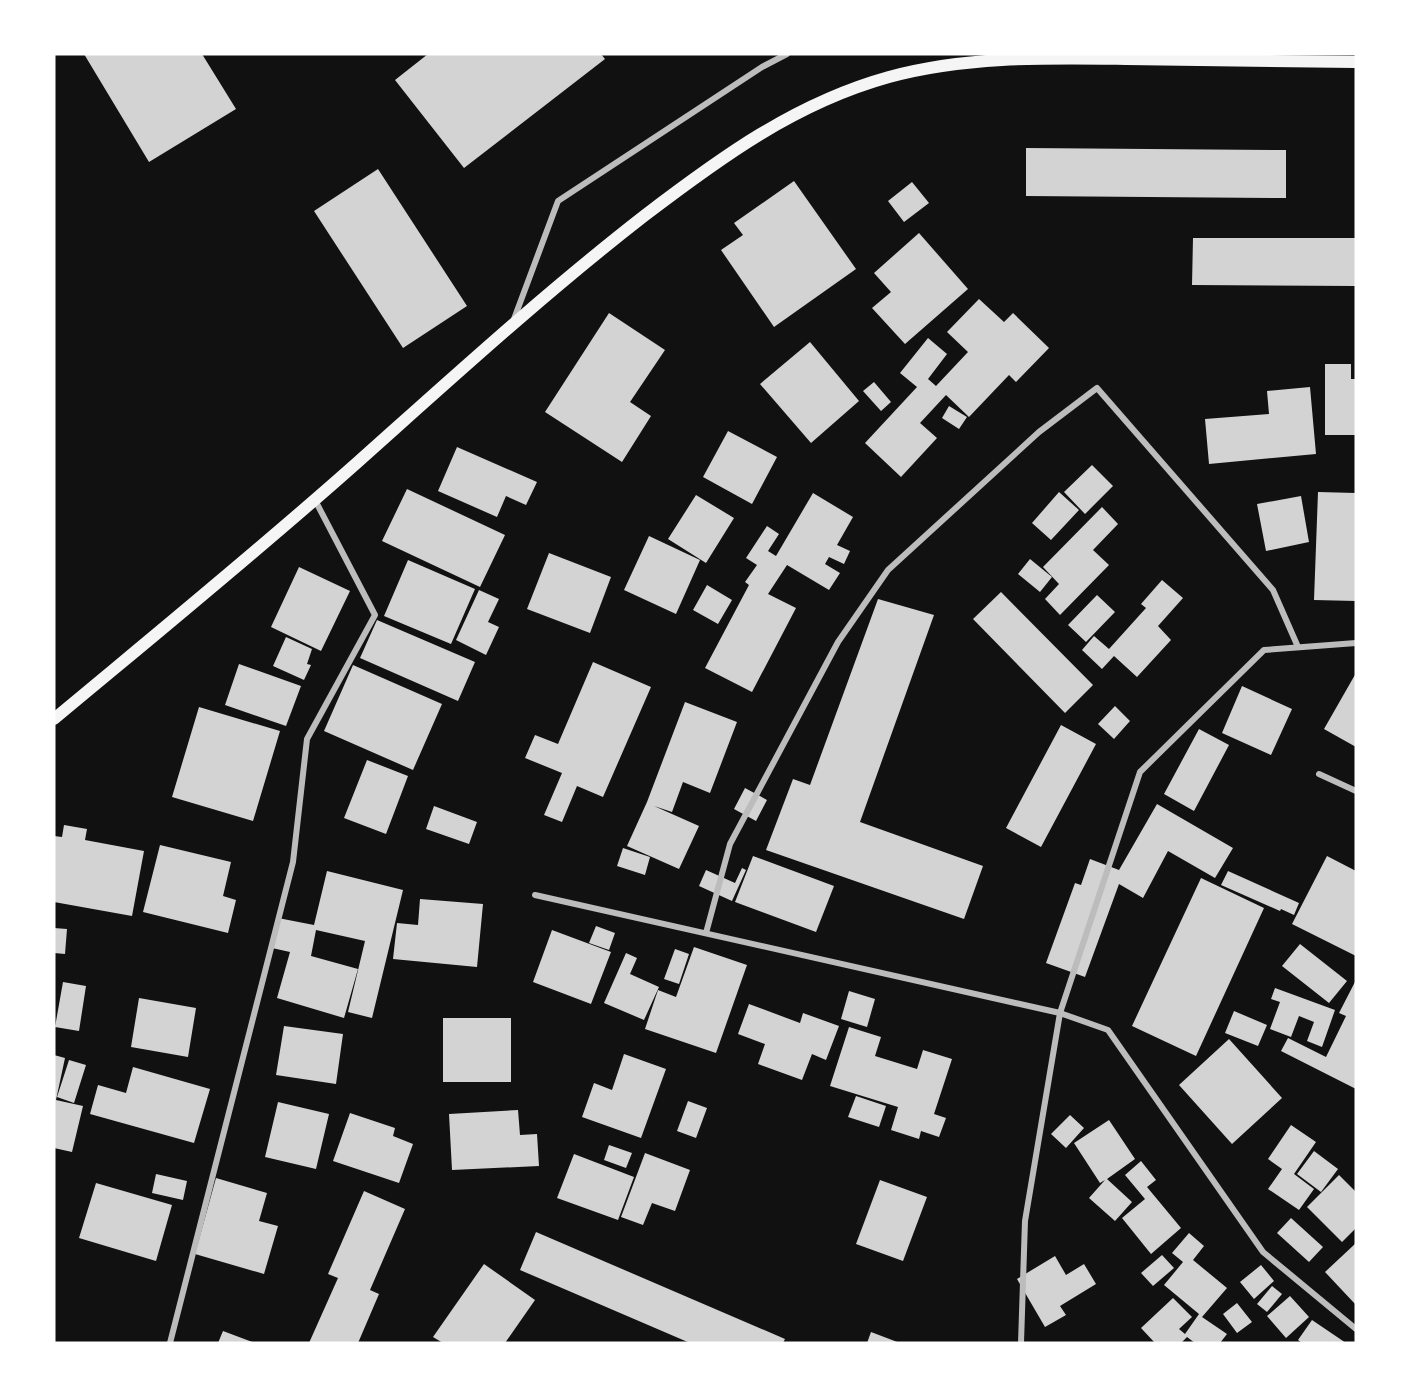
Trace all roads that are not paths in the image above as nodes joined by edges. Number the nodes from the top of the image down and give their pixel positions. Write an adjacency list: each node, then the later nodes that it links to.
1 (787, 54): 4 (street)
2 (1045, 56): 3 (main road); 4 (main road)
3 (1356, 62)
4 (512, 325): 5 (main road)
5 (315, 500): 8 (main road); 15 (street)
6 (1356, 643): 7 (street)
7 (1298, 647): 12 (street); 13 (street)
8 (54, 719)
9 (1319, 774): 10 (street)
10 (1356, 791)
11 (536, 895): 12 (street)
12 (706, 933): 13 (street)
13 (1060, 1013): 14 (street); 16 (street)
14 (1356, 1329)
15 (170, 1343)
16 (1021, 1343)

